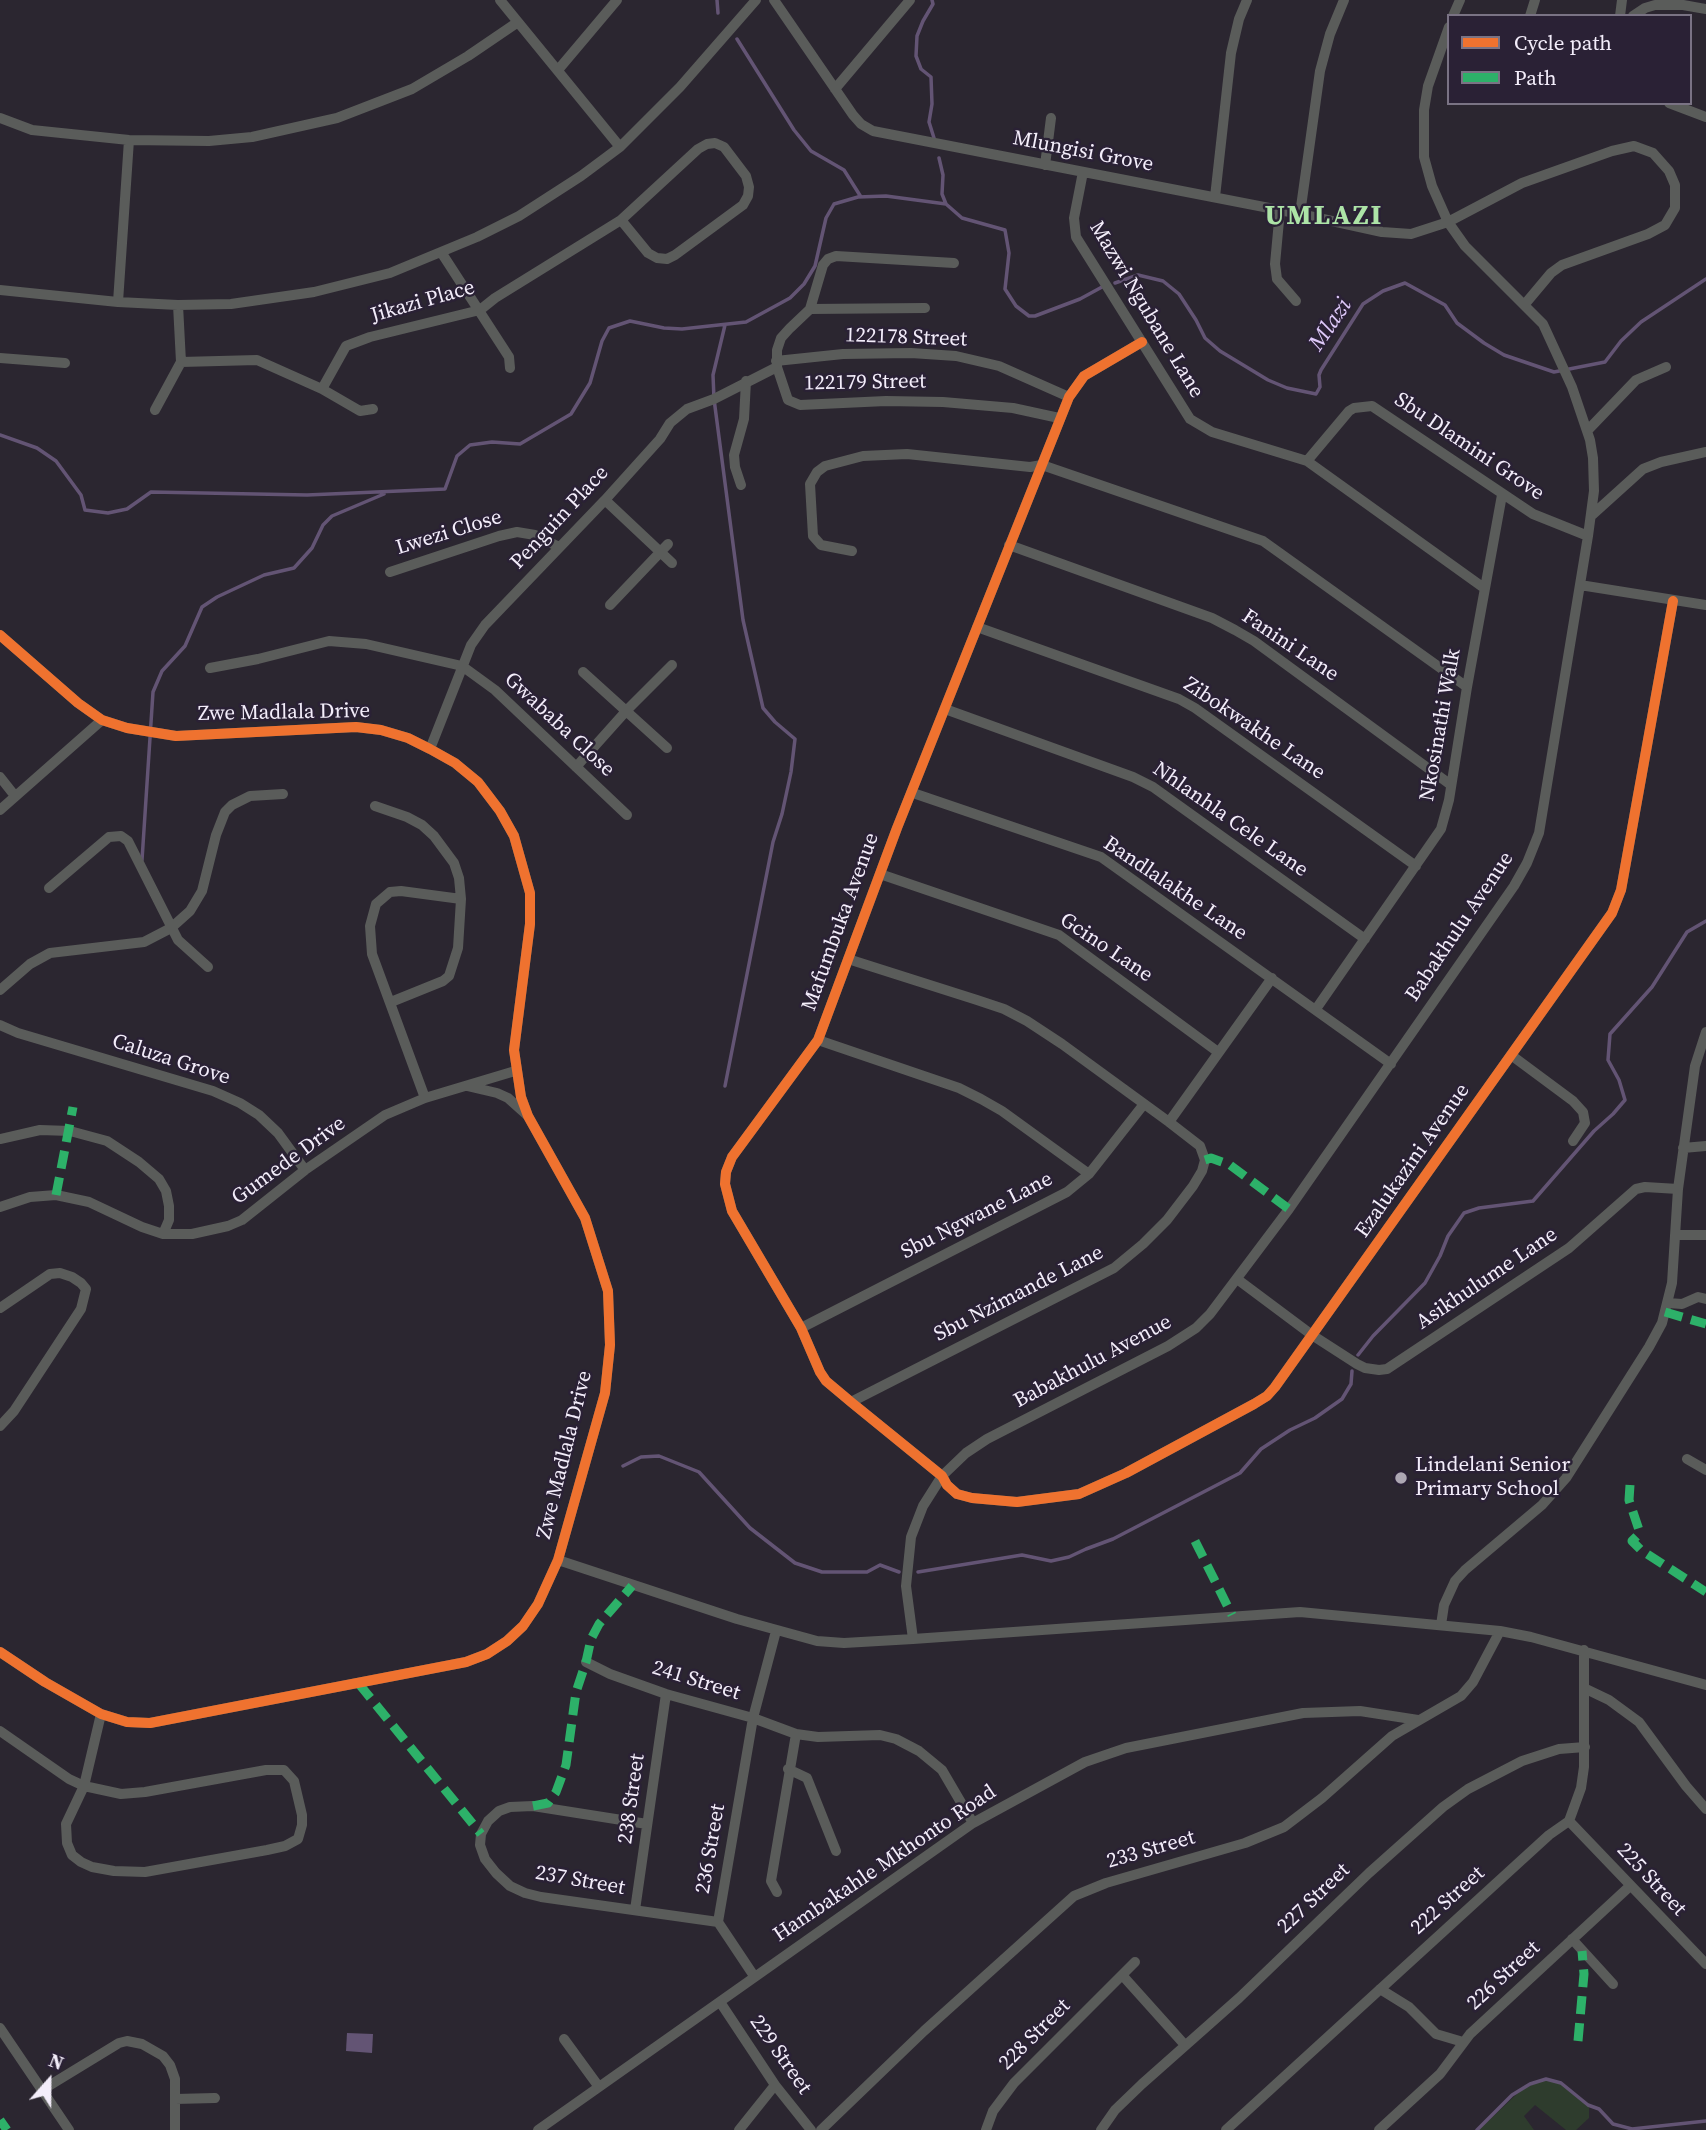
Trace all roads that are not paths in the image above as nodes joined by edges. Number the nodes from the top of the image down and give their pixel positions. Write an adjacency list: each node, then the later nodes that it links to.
1 (500, 0): 10 (street)
2 (617, 0): 12 (street)
3 (756, 0): 19 (street)
4 (774, 0): 13 (street, Mlungisi Grove)
5 (910, 0): 13 (street)
6 (1247, 0): 22 (street)
7 (1344, 0): 24 (street)
8 (1706, 9): 9 (street)
9 (1636, 14)
10 (518, 22): 12 (street); 18 (street)
11 (1447, 33): 26 (street, Babakhulu Avenue)
12 (558, 70): 19 (street)
13 (835, 89): 20 (street, Mlungisi Grove)
14 (1674, 105): 15 (street)
15 (1706, 117)
16 (0, 118): 18 (street)
17 (1051, 118): 20 (street)
18 (130, 140): 31 (street)
19 (620, 147): 27 (street)
20 (1045, 165): 21 (street, Mlungisi Grove)
21 (1083, 172): 22 (street, Mlungisi Grove); 37 (street, Mazwi Ngubane Lane)
22 (1215, 197): 23 (street, Mlungisi Grove)
23 (1280, 210): 24 (street, Mlungisi Grove); 30 (street)
24 (1300, 214): 26 (street, Mlungisi Grove)
25 (621, 220): 25 (street, Jikazi Place); 36 (street, Jikazi Place)
26 (1448, 222): 32 (street, Babakhulu Avenue); 32 (street, Mlungisi Grove)
27 (441, 252): 33 (street); 36 (street)
28 (954, 263): 35 (street, 122179 Street)
29 (0, 290): 31 (street)
30 (1296, 301)
31 (118, 302): 33 (street)
32 (1525, 304): 50 (street, Babakhulu Avenue)
33 (178, 305): 39 (street)
34 (925, 308): 35 (street)
35 (810, 309): 41 (street, 122179 Street)
36 (480, 310): 43 (street); 45 (street, Jikazi Place)
37 (1142, 342): 46 (street, Mafumbuka Avenue); 52 (street, Mazwi Ngubane Lane)
38 (0, 358): 40 (street)
39 (181, 362): 45 (street); 47 (street)
40 (65, 363)
41 (777, 364): 44 (street, Penguin Place); 46 (street, 122178 Street); 49 (street, 122179 Street)
42 (1666, 366): 50 (street)
43 (510, 368)
44 (746, 381): 54 (street); 56 (street, Penguin Place)
45 (321, 389): 48 (street)
46 (1069, 397): 49 (street, Mafumbuka Avenue)
47 (155, 410)
48 (373, 410)
49 (1059, 418): 53 (street, Mafumbuka Avenue)
50 (1587, 431): 57 (street, Babakhulu Avenue)
51 (1706, 452): 57 (street)
52 (1307, 461): 55 (street, Sbu Dlamini Grove); 67 (street, Mazwi Ngubane Lane)
53 (1042, 466): 60 (street, Mafumbuka Avenue); 62 (street); 77 (street)
54 (741, 485)
55 (1502, 495): 58 (street, Sbu Dlamini Grove); 67 (street, Nkosinathi Walk)
56 (605, 500): 61 (street, Penguin Place); 63 (street)
57 (1591, 516): 58 (street, Babakhulu Avenue)
58 (1588, 537): 66 (street, Babakhulu Avenue)
59 (668, 544): 63 (street)
60 (1009, 545): 71 (street, Mafumbuka Avenue); 85 (street, Fanini Lane)
61 (559, 547): 65 (street, Lwezi Close); 74 (street, Penguin Place)
62 (852, 551)
63 (659, 552): 64 (street); 69 (street)
64 (672, 563)
65 (390, 572)
66 (1580, 585): 68 (street); 109 (street, Babakhulu Avenue)
67 (1484, 588): 77 (street, Nkosinathi Walk)
68 (1673, 601): 70 (street); 108 (street, Ezalukazini Avenue)
69 (610, 605)
70 (1706, 605)
71 (977, 627): 78 (street, Mafumbuka Avenue); 92 (street, Zibokwakhe Lane)
72 (0, 635): 80 (street, Zwe Madlala Drive)
73 (672, 665): 79 (street)
74 (462, 666): 75 (street); 82 (street, Penguin Place); 83 (street, Gwababa Close)
75 (210, 668)
76 (583, 672): 79 (street)
77 (1467, 687): 85 (street, Nkosinathi Walk)
78 (945, 709): 86 (street, Mafumbuka Avenue); 97 (street, Nhlanhla Cele Lane)
79 (627, 710): 81 (street); 83 (street)
80 (102, 720): 82 (street, Zwe Madlala Drive); 88 (street)
81 (667, 747)
82 (430, 749): 110 (street, Zwe Madlala Drive)
83 (576, 767): 91 (street, Gwababa Close)
84 (0, 777): 88 (street)
85 (1451, 785): 92 (street, Nkosinathi Walk)
86 (913, 793): 93 (street, Mafumbuka Avenue); 100 (street, Bandlalakhe Lane)
87 (283, 794): 96 (street)
88 (15, 796): 90 (street)
89 (376, 806): 95 (street)
90 (0, 810)
91 (627, 816)
92 (1416, 866): 97 (street, Nkosinathi Walk)
93 (880, 874): 98 (street, Mafumbuka Avenue); 107 (street, Gcino Lane)
94 (50, 888): 96 (street)
95 (461, 899): 102 (street); 102 (street)
96 (171, 928): 99 (street); 101 (street)
97 (1365, 939): 103 (street, Nkosinathi Walk)
98 (848, 959): 106 (street, Mafumbuka Avenue); 113 (street)
99 (208, 967)
100 (1272, 978): 103 (street, Bandlalakhe Lane); 107 (street)
101 (0, 990)
102 (391, 1002): 112 (street)
103 (1316, 1009): 109 (street, Bandlalakhe Lane)
104 (0, 1024): 120 (street, Caluza Grove)
105 (1706, 1032): 119 (street)
106 (818, 1040): 121 (street); 131 (street, Mafumbuka Avenue)
107 (1218, 1052): 115 (street)
108 (1511, 1055): 117 (street); 132 (street, Ezalukazini Avenue)
109 (1391, 1064): 127 (street, Babakhulu Avenue)
110 (515, 1071): 111 (street, Gumede Drive); 114 (street, Zwe Madlala Drive)
111 (465, 1086): 112 (street, Gumede Drive); 114 (street)
112 (425, 1098): 120 (street, Gumede Drive)
113 (1144, 1104): 115 (street); 121 (street, Sbu Ngwane Lane)
114 (528, 1116): 138 (street, Zwe Madlala Drive)
115 (1169, 1122): 133 (street, Sbu Nzimande Lane)
116 (0, 1139): 124 (street)
117 (1573, 1141)
118 (1706, 1146): 119 (street)
119 (1683, 1148): 122 (street)
120 (305, 1170): 124 (street, Gumede Drive)
121 (1089, 1174): 131 (street, Sbu Ngwane Lane)
122 (1678, 1189): 126 (street); 132 (street, Asikhulume Lane)
123 (0, 1207): 124 (street, Gumede Drive)
124 (163, 1234)
125 (1706, 1235): 126 (street)
126 (1675, 1236): 129 (street)
127 (1237, 1279): 132 (street, Asikhulume Lane); 137 (street, Babakhulu Avenue)
128 (1706, 1299): 129 (street)
129 (1668, 1303): 139 (street)
130 (0, 1308): 134 (street)
131 (801, 1328): 133 (street, Mafumbuka Avenue)
132 (1312, 1335): 137 (street, Ezalukazini Avenue)
133 (851, 1402): 137 (street, Mafumbuka Avenue)
134 (0, 1426)
135 (1687, 1459): 136 (street)
136 (1706, 1470)
137 (943, 1476): 142 (street, Babakhulu Avenue)
138 (558, 1560): 140 (street); 149 (street, Zwe Madlala Drive)
139 (1441, 1625): 141 (street); 142 (street)
140 (776, 1631): 142 (street); 150 (street, 236 Street)
141 (1500, 1631): 143 (street); 151 (street, 233 Street)
142 (913, 1639)
143 (1584, 1650): 146 (street); 147 (street)
144 (0, 1652): 149 (street, Zwe Madlala Drive)
145 (586, 1662): 148 (street, 241 Street)
146 (1706, 1685)
147 (1586, 1689): 154 (street); 157 (street)
148 (666, 1694): 150 (street, 241 Street); 160 (street, 238 Street)
149 (101, 1714): 156 (street)
150 (753, 1718): 153 (street, 241 Street); 165 (street, 236 Street)
151 (1418, 1720): 159 (street, Hambakahle Mkhonto Road); 188 (street, 233 Street)
152 (0, 1731): 156 (street)
153 (796, 1734): 155 (street); 159 (street, 241 Street)
154 (1585, 1747): 158 (street); 177 (street, 227 Street)
155 (788, 1769): 161 (street); 163 (street)
156 (84, 1786): 156 (street)
157 (1706, 1809)
158 (1569, 1821): 162 (street, 225 Street); 172 (street, 222 Street)
159 (973, 1823): 169 (street, Hambakahle Mkhonto Road)
160 (647, 1824): 164 (street, 238 Street); 164 (street, 237 Street)
161 (836, 1852)
162 (1630, 1886): 166 (street, 226 Street); 168 (street, 225 Street)
163 (777, 1892)
164 (635, 1910): 165 (street, 237 Street)
165 (718, 1922): 169 (street, 236 Street)
166 (1572, 1939): 171 (street, 226 Street); 176 (street, 226 Street)
167 (1135, 1962): 170 (street, 228 Street)
168 (1706, 1964)
169 (754, 1976): 173 (street, Hambakahle Mkhonto Road)
170 (1123, 1976): 177 (street); 189 (street, 228 Street)
171 (1613, 1984)
172 (1380, 1989): 176 (street, 226 Street); 191 (street, 222 Street)
173 (720, 2002): 178 (street, 229 Street); 179 (street, Hambakahle Mkhonto Road)
174 (0, 2028): 180 (street)
175 (564, 2039): 179 (street)
176 (1463, 2042): 192 (street, 226 Street)
177 (1184, 2044): 190 (street, 227 Street)
178 (775, 2085): 186 (street); 187 (street, 229 Street)
179 (599, 2087): 185 (street, Hambakahle Mkhonto Road)
180 (42, 2090): 182 (street); 183 (street)
181 (215, 2098): 182 (street)
182 (175, 2099): 184 (street)
183 (69, 2130)
184 (175, 2130)
185 (538, 2130)
186 (738, 2130)
187 (811, 2130)
188 (821, 2130)
189 (986, 2130)
190 (1101, 2130)
191 (1226, 2130)
192 (1379, 2130)

